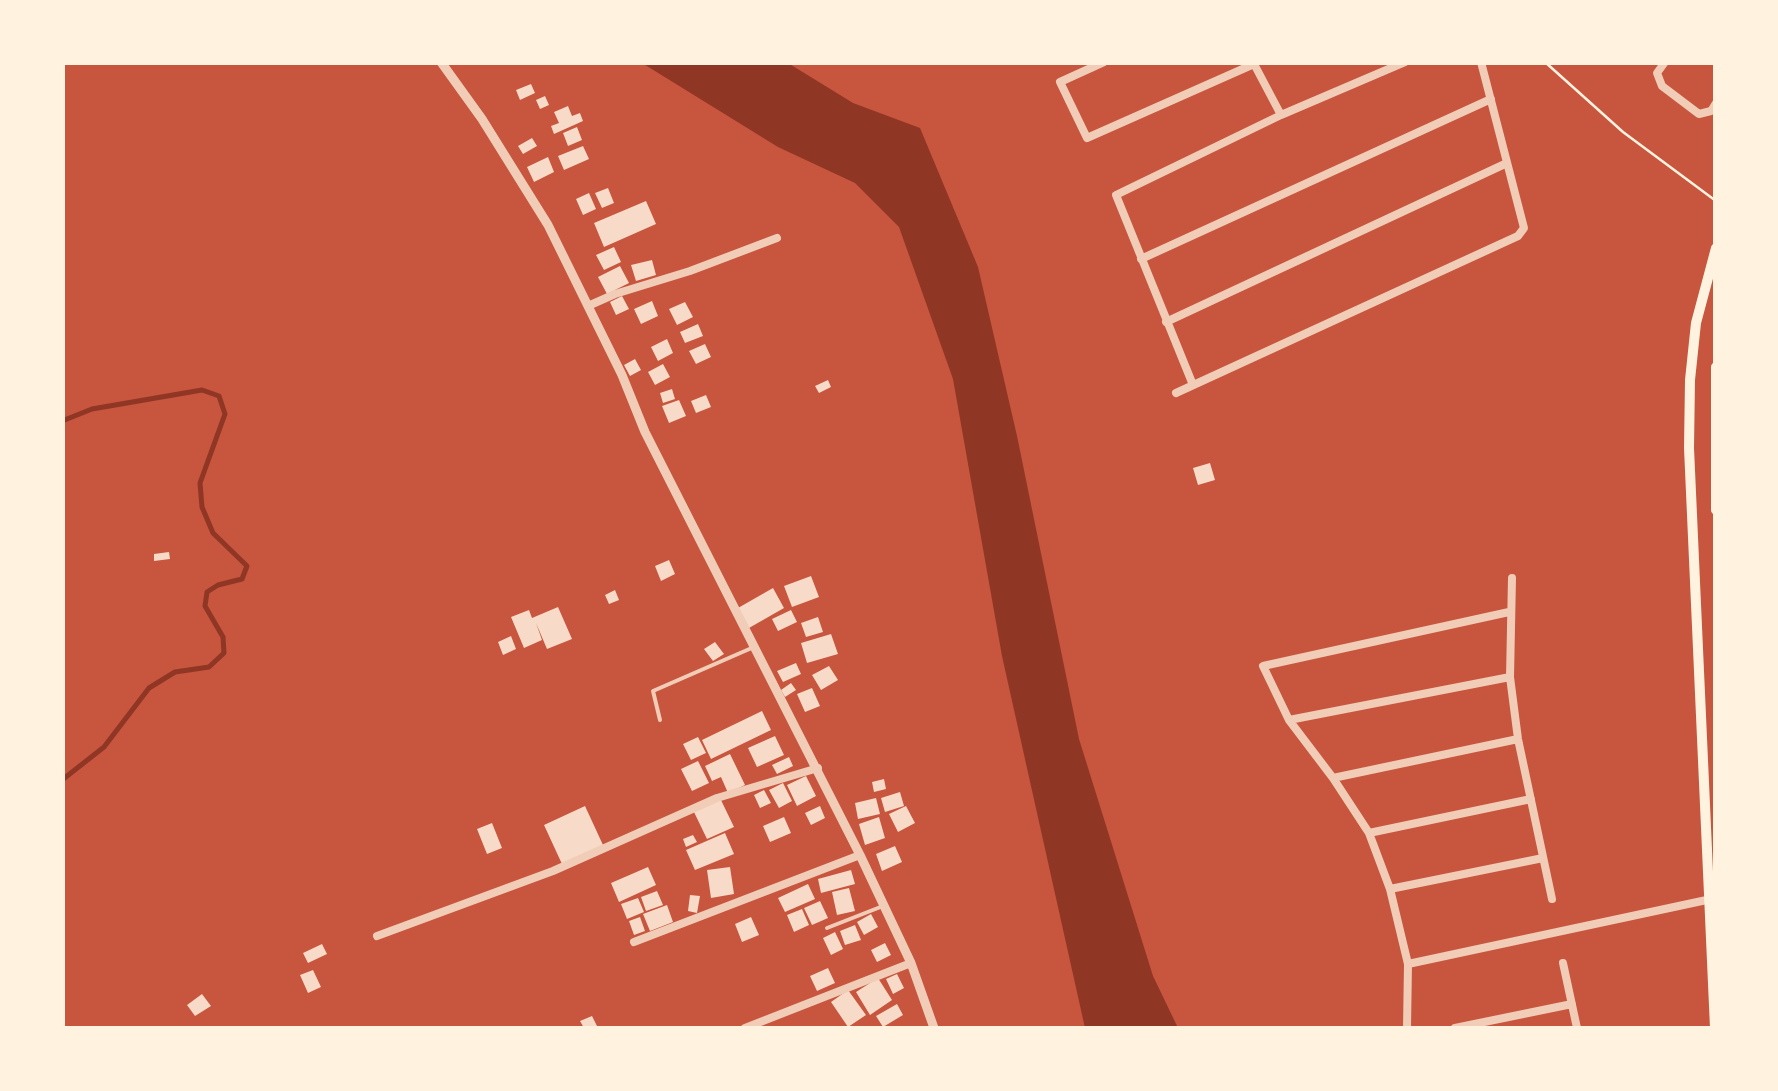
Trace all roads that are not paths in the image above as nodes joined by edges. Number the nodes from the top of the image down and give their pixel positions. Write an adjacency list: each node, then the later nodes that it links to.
1 (442, 62): 14 (street)
2 (1104, 62): 6 (street)
3 (1405, 62): 9 (street)
4 (1481, 62): 7 (street)
5 (1666, 62): 8 (street)
6 (1254, 63): 9 (street)
7 (1490, 99): 10 (street); 13 (street)
8 (1716, 104)
9 (1281, 115): 13 (street)
10 (1508, 164): 15 (street); 17 (street)
11 (778, 238): 14 (street)
12 (1716, 248): 35 (main road)
13 (1141, 260): 15 (street)
14 (588, 306): 22 (street)
15 (1166, 322): 17 (street)
16 (1716, 367): 19 (main road)
17 (1193, 385): 18 (street)
18 (1176, 393)
19 (1716, 510)
20 (1512, 578): 21 (street)
21 (1509, 612): 23 (street); 25 (street)
22 (754, 647): 24 (lane); 27 (street)
23 (1510, 676): 25 (street); 26 (street)
24 (660, 720)
25 (1289, 720): 28 (street)
26 (1518, 738): 28 (street); 29 (street)
27 (818, 768): 31 (street); 38 (street)
28 (1334, 778): 30 (street)
29 (1530, 799): 30 (street); 32 (street)
30 (1370, 833): 33 (street)
31 (860, 855): 36 (street); 39 (street)
32 (1543, 858): 33 (street); 34 (street)
33 (1390, 889): 42 (street)
34 (1552, 898)
35 (1711, 899): 42 (street); 49 (main road)
36 (884, 906): 37 (lane); 40 (street)
37 (827, 928)
38 (377, 936)
39 (634, 942)
40 (910, 962): 44 (street); 45 (street)
41 (1563, 963): 43 (street)
42 (1408, 964): 46 (street)
43 (1572, 1004): 47 (street); 48 (street)
44 (744, 1028)
45 (934, 1028)
46 (1407, 1028)
47 (1455, 1028)
48 (1577, 1028)
49 (1715, 1028)

